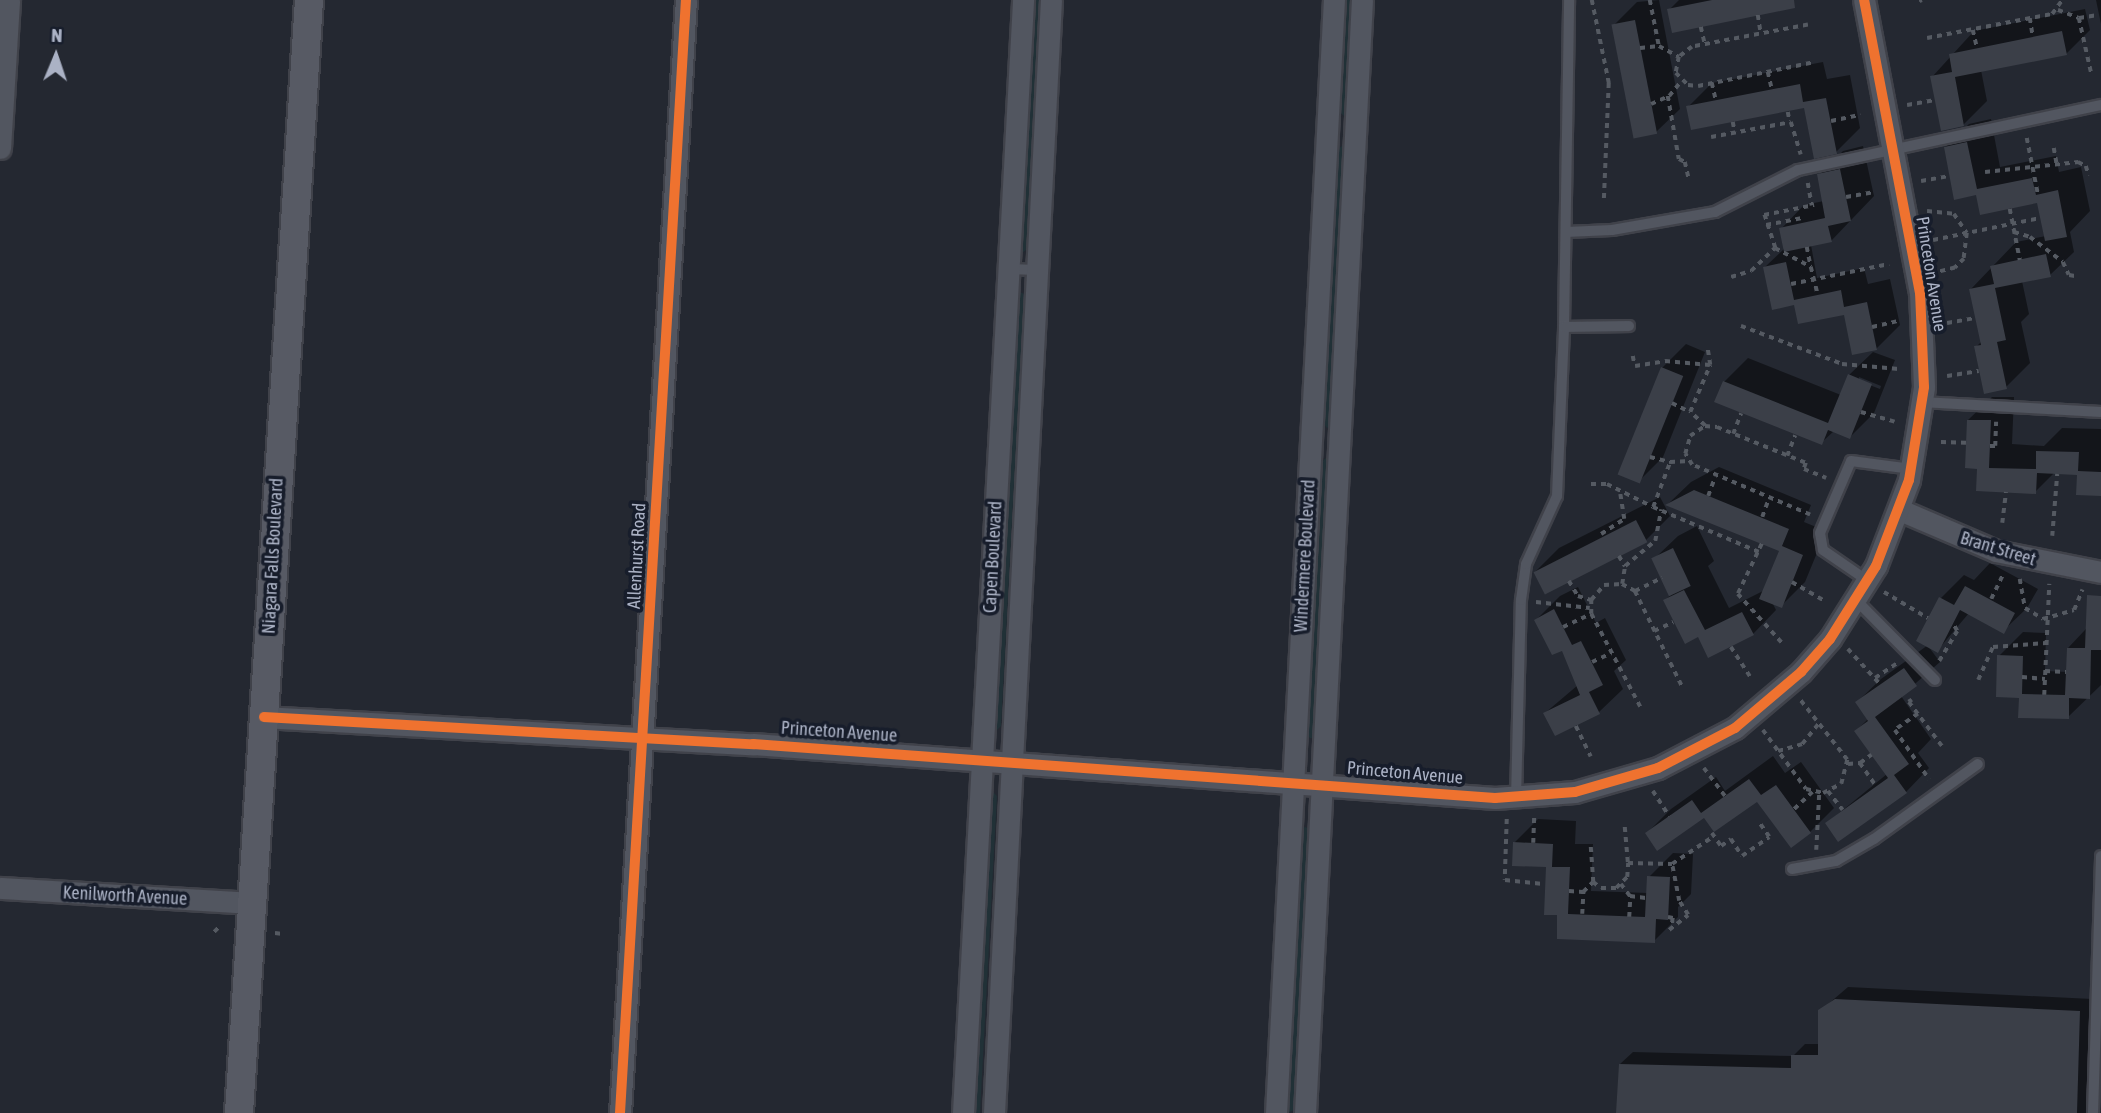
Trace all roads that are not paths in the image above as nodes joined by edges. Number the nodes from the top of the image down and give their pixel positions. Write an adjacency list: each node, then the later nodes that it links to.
1 (9, 0): 13 (street)
2 (309, 0): 29 (main road, Niagara Falls Boulevard)
3 (686, 0): 30 (street, Allenhurst Road)
4 (1023, 0): 16 (street, Capen Boulevard)
5 (1051, 0): 17 (street, Capen Boulevard)
6 (1334, 0): 11 (street, Windermere Boulevard)
7 (1362, 0): 12 (street, Windermere Boulevard)
8 (1569, 0): 15 (lane)
9 (1864, 0): 14 (street, Princeton Avenue)
10 (2101, 105): 14 (lane)
11 (1327, 132): 12 (lane); 22 (street, Windermere Boulevard)
12 (1355, 133): 22 (street, Windermere Boulevard)
13 (0, 148)
14 (1892, 149): 15 (lane); 20 (street, Princeton Avenue)
15 (1566, 232): 19 (lane)
16 (1009, 269): 17 (lane); 31 (street, Capen Boulevard)
17 (1037, 270): 32 (street, Capen Boulevard)
18 (1629, 326): 19 (lane)
19 (1564, 327): 36 (lane)
20 (1922, 402): 21 (lane); 23 (street, Princeton Avenue)
21 (2101, 412)
22 (1325, 442): 34 (street, Windermere Boulevard); 35 (street, Windermere Boulevard)
23 (1911, 470): 24 (street, Princeton Avenue); 26 (lane)
24 (1900, 510): 25 (street, Brant Street); 26 (street, Princeton Avenue)
25 (2101, 572)
26 (1876, 586): 27 (street, Princeton Avenue)
27 (1857, 601): 28 (lane); 36 (street, Princeton Avenue)
28 (1935, 680)
29 (264, 717): 30 (street, Princeton Avenue); 40 (main road, Niagara Falls Boulevard)
30 (644, 737): 31 (street, Princeton Avenue); 42 (street, Allenhurst Road)
31 (982, 761): 32 (street, Princeton Avenue); 43 (street, Capen Boulevard)
32 (1012, 762): 34 (street, Princeton Avenue); 44 (street, Capen Boulevard)
33 (1978, 764): 38 (lane)
34 (1293, 781): 35 (street, Princeton Avenue); 45 (street, Windermere Boulevard)
35 (1322, 783): 36 (street, Princeton Avenue); 46 (street, Windermere Boulevard)
36 (1511, 809)
37 (2101, 856): 47 (lane)
38 (1792, 869)
39 (0, 888): 40 (street, Kenilworth Avenue)
40 (251, 903): 41 (main road, Niagara Falls Boulevard)
41 (239, 1113)
42 (620, 1113)
43 (963, 1113)
44 (994, 1113)
45 (1276, 1113)
46 (1305, 1113)
47 (2092, 1113)

